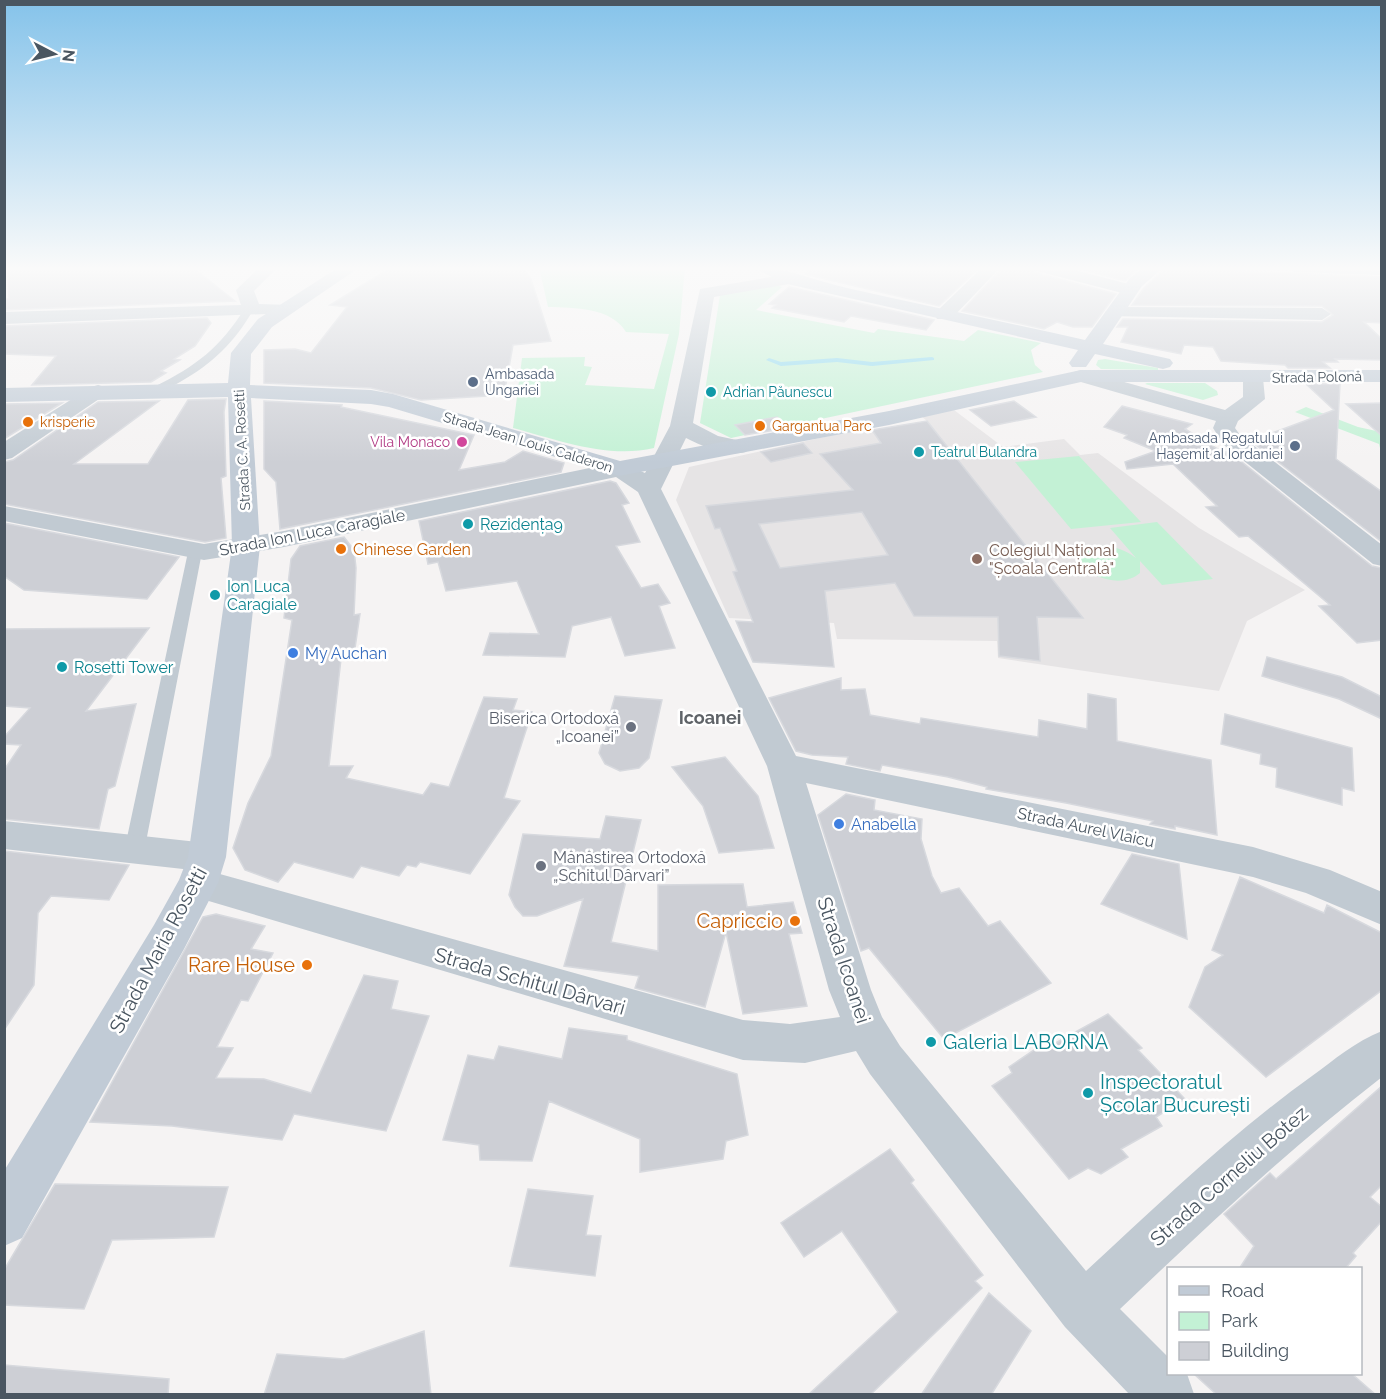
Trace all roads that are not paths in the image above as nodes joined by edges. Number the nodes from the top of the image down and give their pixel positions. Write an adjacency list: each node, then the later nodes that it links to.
1 (235, 332): 10 (lane)
2 (256, 332): 11 (street, Strada C. A. Rosetti)
3 (699, 332): 15 (street)
4 (1025, 332): 6 (street)
5 (1099, 332): 6 (street)
6 (1089, 346): 7 (street); 9 (street)
7 (1081, 376): 9 (street, Strada Jean Louis Calderon); 14 (street); 16 (street, Strada Jean Louis Calderon)
8 (1382, 376): 9 (street, Strada Polonă)
9 (1253, 378): 14 (street)
10 (158, 389): 11 (street, Strada Jean Louis Calderon); 12 (street, Strada Jean Louis Calderon)
11 (239, 390): 19 (street, Strada Jean Louis Calderon); 22 (street, Strada C. A. Rosetti)
12 (98, 391): 13 (street, Strada Jean Louis Calderon); 17 (street)
13 (4, 394)
14 (1228, 418): 24 (street)
15 (681, 426): 16 (street); 18 (street)
16 (738, 447): 18 (street, Strada Jean Louis Calderon)
17 (4, 453)
18 (666, 460): 19 (street, Strada Jean Louis Calderon); 20 (street)
19 (619, 469): 20 (street, Strada Icoanei); 22 (street, Strada Ion Luca Caragiale)
20 (649, 489): 25 (street, Strada Icoanei)
21 (4, 513): 23 (street, Strada Ion Luca Caragiale)
22 (246, 546): 23 (street, Strada Ion Luca Caragiale); 28 (street, Strada Maria Rosetti)
23 (195, 552): 27 (lane)
24 (1382, 558)
25 (784, 766): 29 (street, Strada Aurel Vlaicu); 30 (street, Strada Icoanei)
26 (4, 835): 27 (street, Strada Schitul Dârvari)
27 (135, 847): 28 (street, Strada Schitul Dârvari)
28 (202, 870): 30 (street, Strada Schitul Dârvari); 32 (street, Strada Maria Rosetti)
29 (1382, 909)
30 (866, 1028): 33 (street, Strada Icoanei)
31 (1382, 1051): 33 (street, Strada Corneliu Botez)
32 (4, 1220)
33 (1083, 1309): 34 (street, Strada Icoanei)
34 (1167, 1395)

